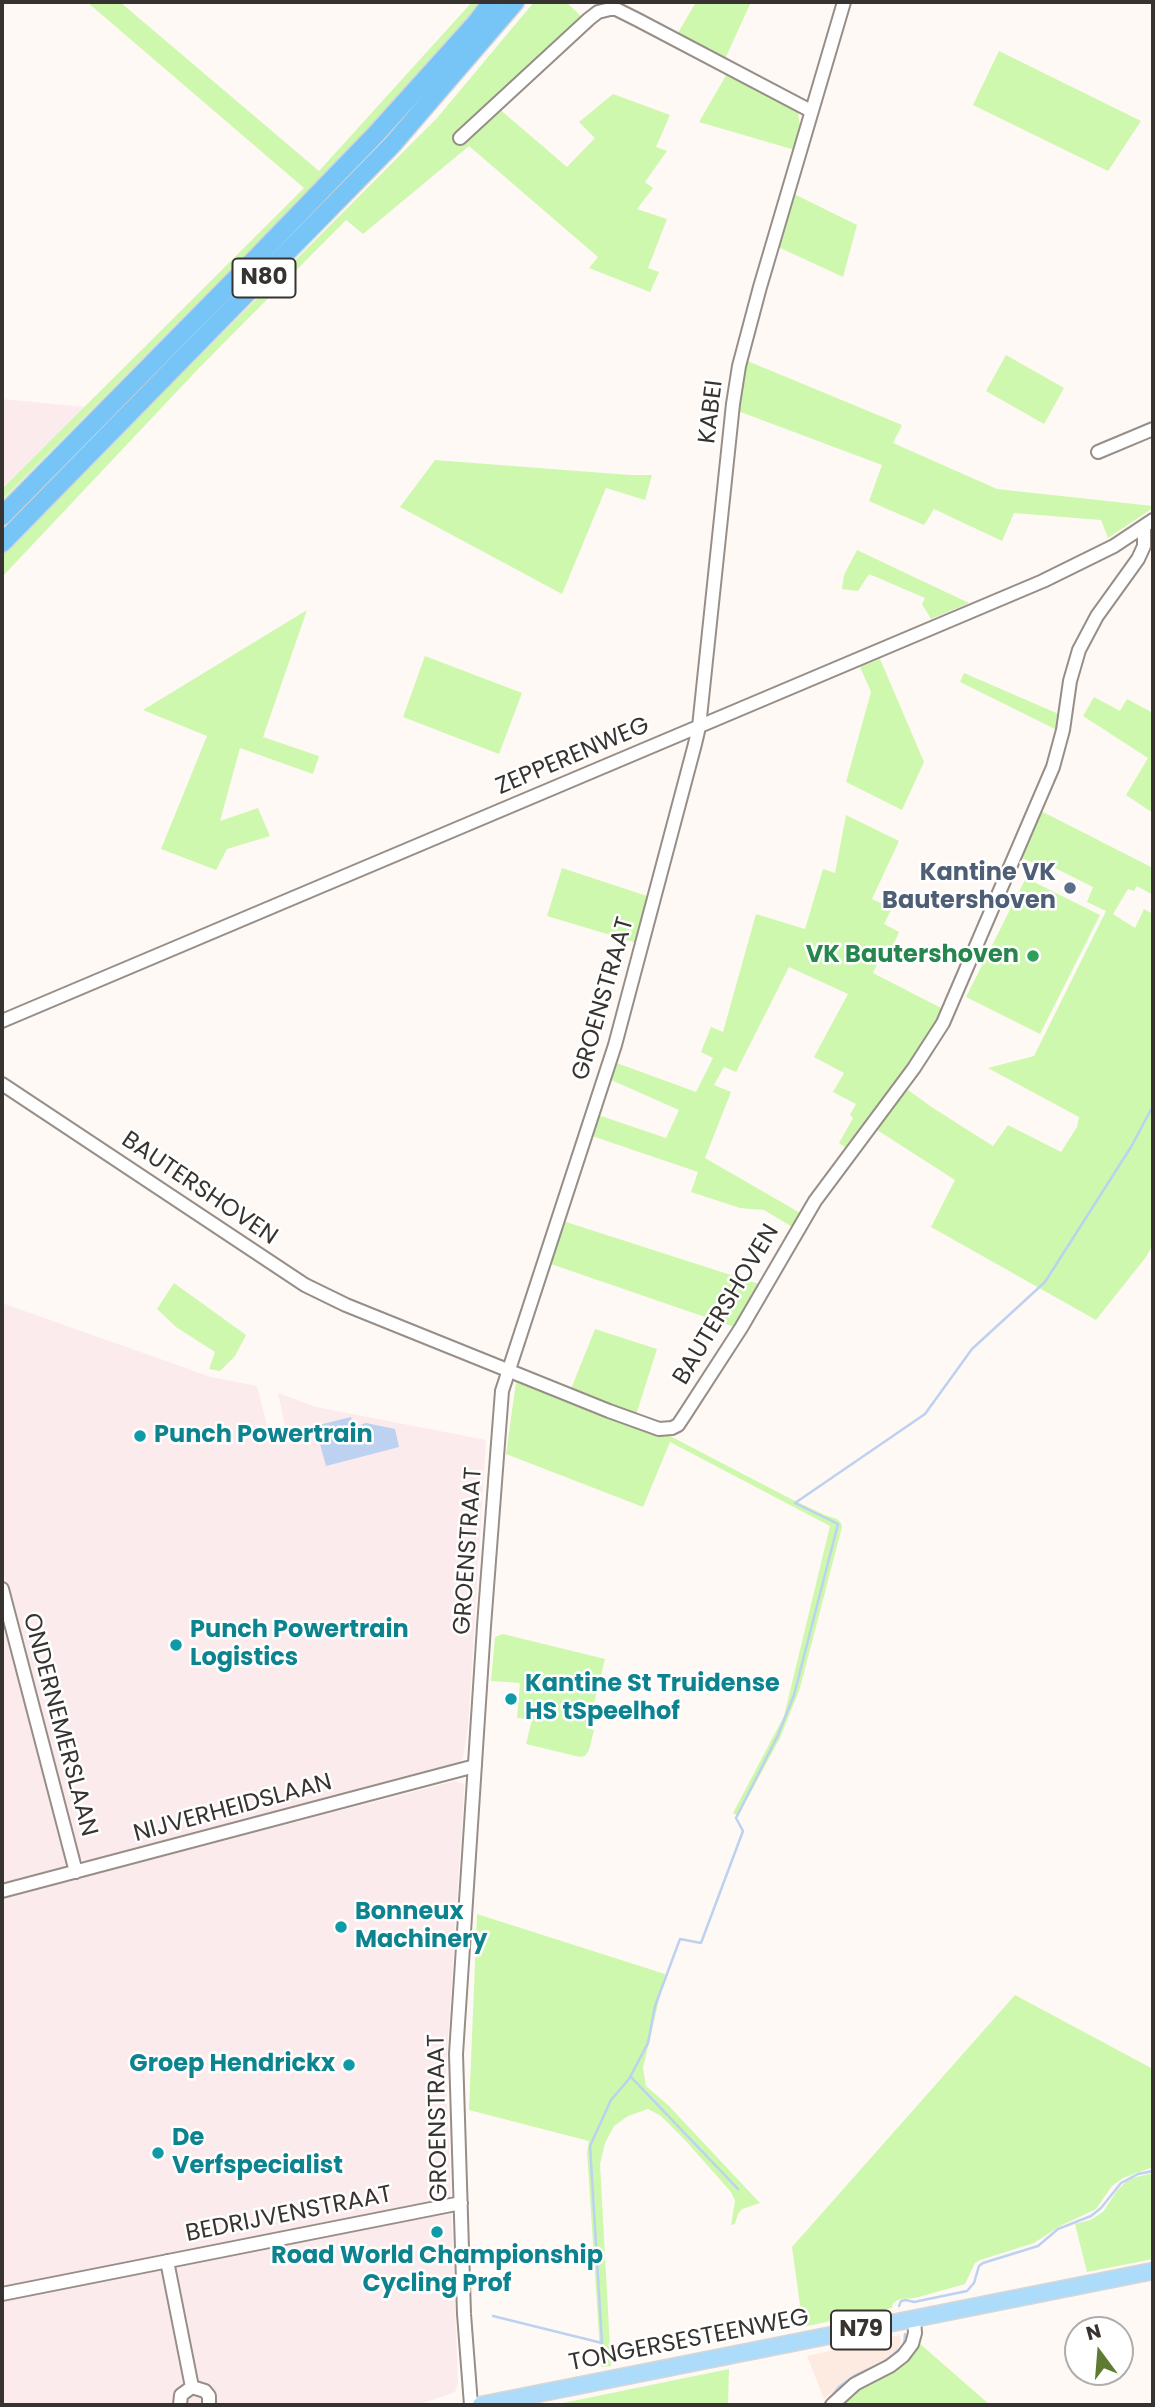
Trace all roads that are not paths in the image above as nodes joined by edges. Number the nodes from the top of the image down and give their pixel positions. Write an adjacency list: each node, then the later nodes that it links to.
1 (492, 2): 8 (highway, N80)
2 (515, 2): 10 (highway, N80)
3 (844, 2): 4 (street, KABEI)
4 (811, 111): 5 (street); 11 (street, KABEI)
5 (460, 138)
6 (1153, 429): 7 (street)
7 (1098, 452)
8 (2, 516)
9 (1149, 524): 11 (street, ZEPPERENWEG); 14 (street, BAUTERSHOVEN)
10 (2, 543)
11 (699, 727): 12 (street, ZEPPERENWEG); 14 (street, GROENSTRAAT)
12 (2, 1020)
13 (2, 1083): 14 (street, BAUTERSHOVEN)
14 (509, 1369): 16 (street, GROENSTRAAT)
15 (2, 1589): 17 (street, ONDERNEMERSLAAN)
16 (475, 1766): 17 (street, NIJVERHEIDSLAAN); 19 (street, GROENSTRAAT)
17 (76, 1872): 18 (street, NIJVERHEIDSLAAN)
18 (2, 1891)
19 (461, 2203): 20 (street, BEDRIJVENSTRAAT); 25 (street, GROENSTRAAT)
20 (167, 2261): 22 (street, BEDRIJVENSTRAAT); 24 (street, BEDRIJVENSTRAAT)
21 (1153, 2271): 23 (main road, TONGERSESTEENWEG / N79)
22 (2, 2294)
23 (914, 2319): 28 (main road, TONGERSESTEENWEG / N79); 29 (street)
24 (192, 2387): 26 (street); 27 (street)
25 (470, 2399)
26 (180, 2405)
27 (209, 2405)
28 (481, 2405)
29 (832, 2405)

